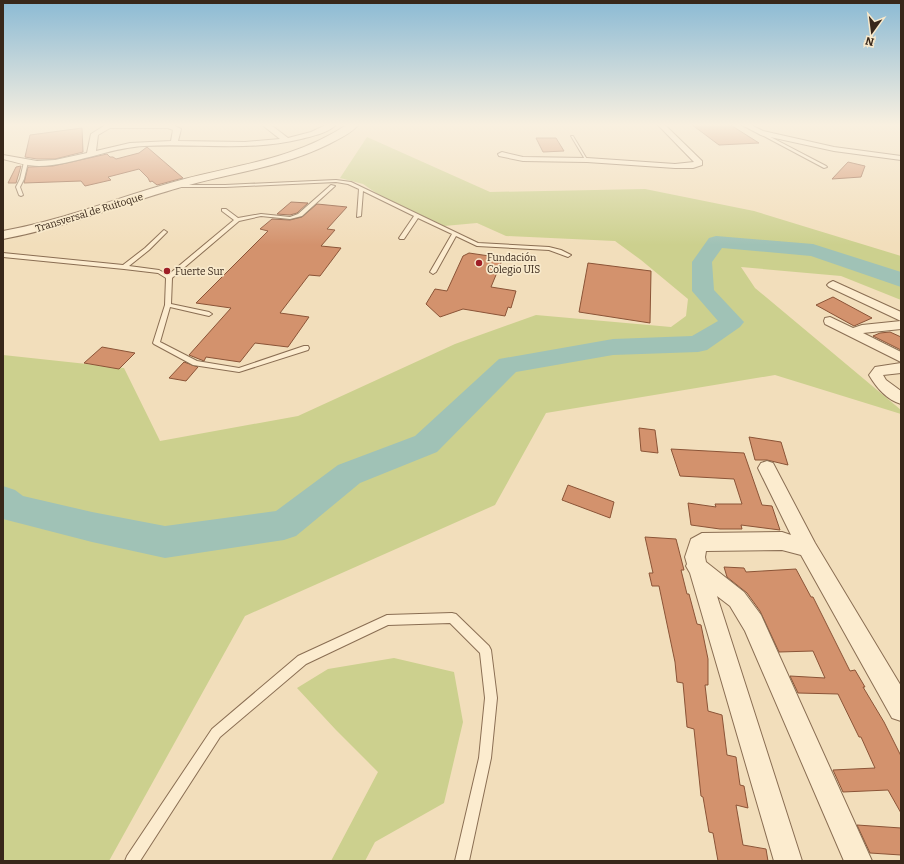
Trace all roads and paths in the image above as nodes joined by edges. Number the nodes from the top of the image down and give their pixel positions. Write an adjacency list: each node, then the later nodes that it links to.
1 (25, 164): 10 (lane)
2 (258, 164): 7 (street, Transversal de Ruitoque)
3 (650, 164): 4 (street)
4 (696, 164)
5 (820, 164): 6 (lane)
6 (825, 167)
7 (173, 186): 9 (lane); 17 (street, Transversal de Ruitoque)
8 (333, 186): 14 (lane)
9 (361, 188): 12 (lane); 13 (lane)
10 (21, 195)
11 (224, 210): 14 (lane)
12 (417, 215): 16 (lane); 18 (lane)
13 (359, 216)
14 (237, 220): 23 (lane)
15 (164, 232): 21 (lane)
16 (455, 233): 20 (lane); 22 (lane)
17 (3, 235)
18 (402, 238)
19 (3, 255): 21 (lane)
20 (568, 255)
21 (124, 267): 23 (lane)
22 (433, 272)
23 (169, 277): 25 (lane)
24 (833, 285): 27 (street)
25 (168, 305): 26 (lane); 31 (lane)
26 (209, 314)
27 (901, 317)
28 (830, 321): 30 (street)
29 (901, 325): 30 (street)
30 (852, 333): 32 (street)
31 (306, 348)
32 (901, 358)
33 (901, 368): 34 (street)
34 (901, 399)
35 (767, 468): 36 (street)
36 (808, 549): 37 (street); 38 (street)
37 (696, 566): 41 (street); 42 (street)
38 (901, 709)
39 (132, 861): 40 (lane)
40 (462, 861)
41 (788, 861)
42 (858, 861)

